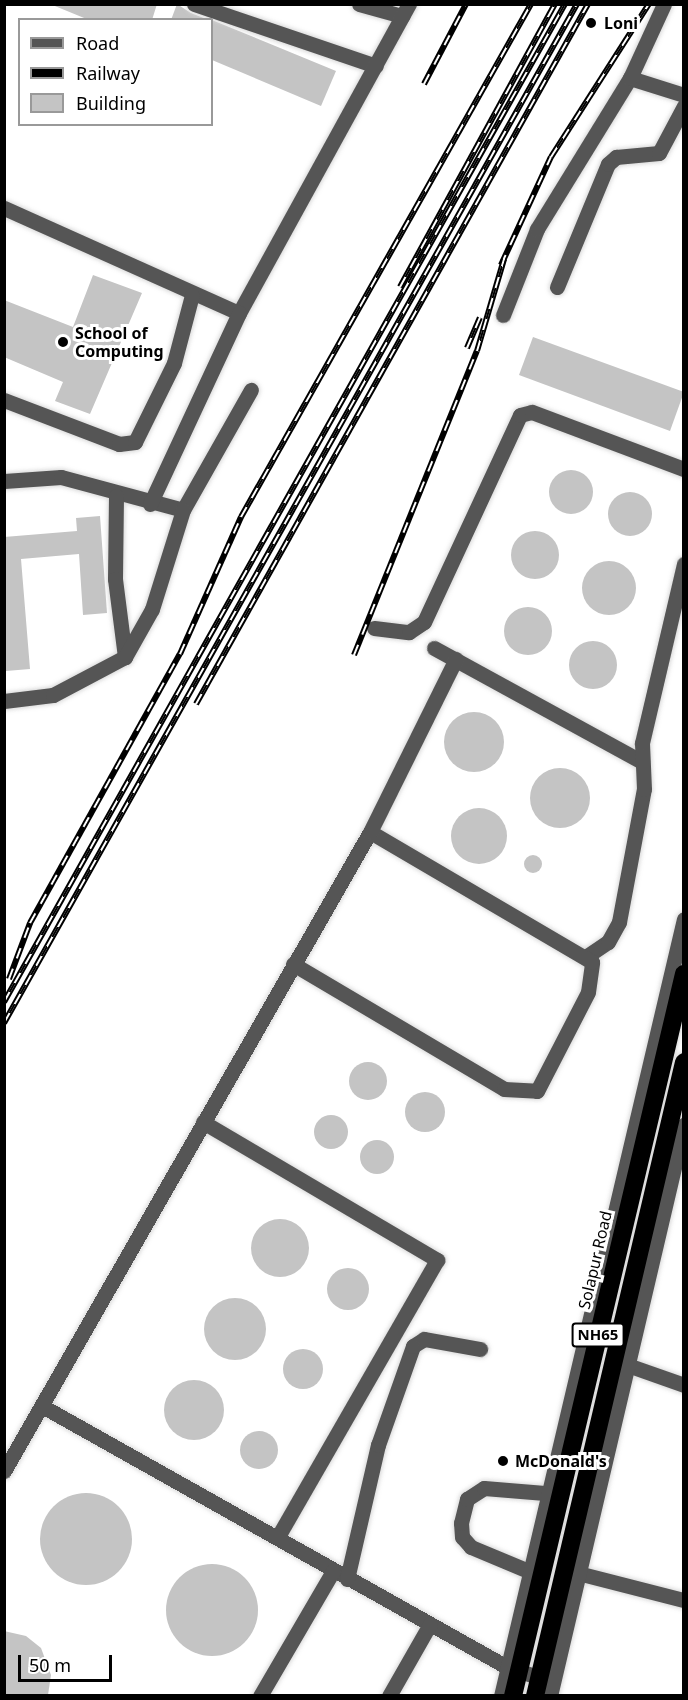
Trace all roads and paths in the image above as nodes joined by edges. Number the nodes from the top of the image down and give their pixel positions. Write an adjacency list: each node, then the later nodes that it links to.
1 (194, 4): 5 (street)
2 (359, 4): 4 (street)
3 (663, 4): 6 (street)
4 (405, 10): 5 (street)
5 (376, 66): 12 (street)
6 (630, 78): 7 (street); 13 (street)
7 (684, 95)
8 (684, 106): 10 (street)
9 (4, 208): 11 (street)
10 (557, 287)
11 (192, 295): 12 (street); 15 (street)
12 (239, 313): 19 (street)
13 (503, 315)
14 (251, 390): 20 (street)
15 (4, 400)
16 (684, 469): 22 (street)
17 (4, 481): 18 (street)
18 (116, 496): 19 (street); 24 (street)
19 (150, 504): 20 (street)
20 (183, 510): 24 (street)
21 (684, 564): 27 (street)
22 (374, 628)
23 (434, 648): 25 (street)
24 (125, 657): 26 (street)
25 (456, 659): 27 (street); 28 (street)
26 (4, 701)
27 (642, 762): 30 (street)
28 (370, 832): 30 (street); 31 (street)
29 (684, 919): 44 (street)
30 (587, 956): 31 (street)
31 (293, 964): 36 (street)
32 (684, 974): 34 (highway, Solapur Road / NH65)
33 (684, 1062): 35 (highway, NH65)
34 (658, 1078): 35 (highway); 44 (highway, Solapur Road / NH65)
35 (679, 1083): 40 (highway, NH65)
36 (203, 1122): 42 (street); 45 (street)
37 (684, 1125): 38 (street)
38 (681, 1150): 40 (street)
39 (480, 1349): 49 (street)
40 (619, 1362): 41 (street); 47 (highway, NH65)
41 (684, 1385)
42 (42, 1406): 43 (street); 45 (street)
43 (4, 1471)
44 (554, 1494): 48 (highway, Solapur Road / NH65); 48 (street)
45 (278, 1537): 46 (street)
46 (333, 1571): 49 (street); 54 (street)
47 (572, 1571): 50 (street); 53 (highway, NH65); 58 (street)
48 (535, 1574): 52 (highway, Solapur Road / NH65)
49 (347, 1579): 51 (street)
50 (684, 1600)
51 (430, 1624): 52 (street); 55 (street)
52 (513, 1670): 53 (street); 56 (street); 57 (highway, Solapur Road / NH65)
53 (537, 1687)
54 (260, 1695)
55 (389, 1695)
56 (501, 1695)
57 (513, 1695)
58 (550, 1695)

